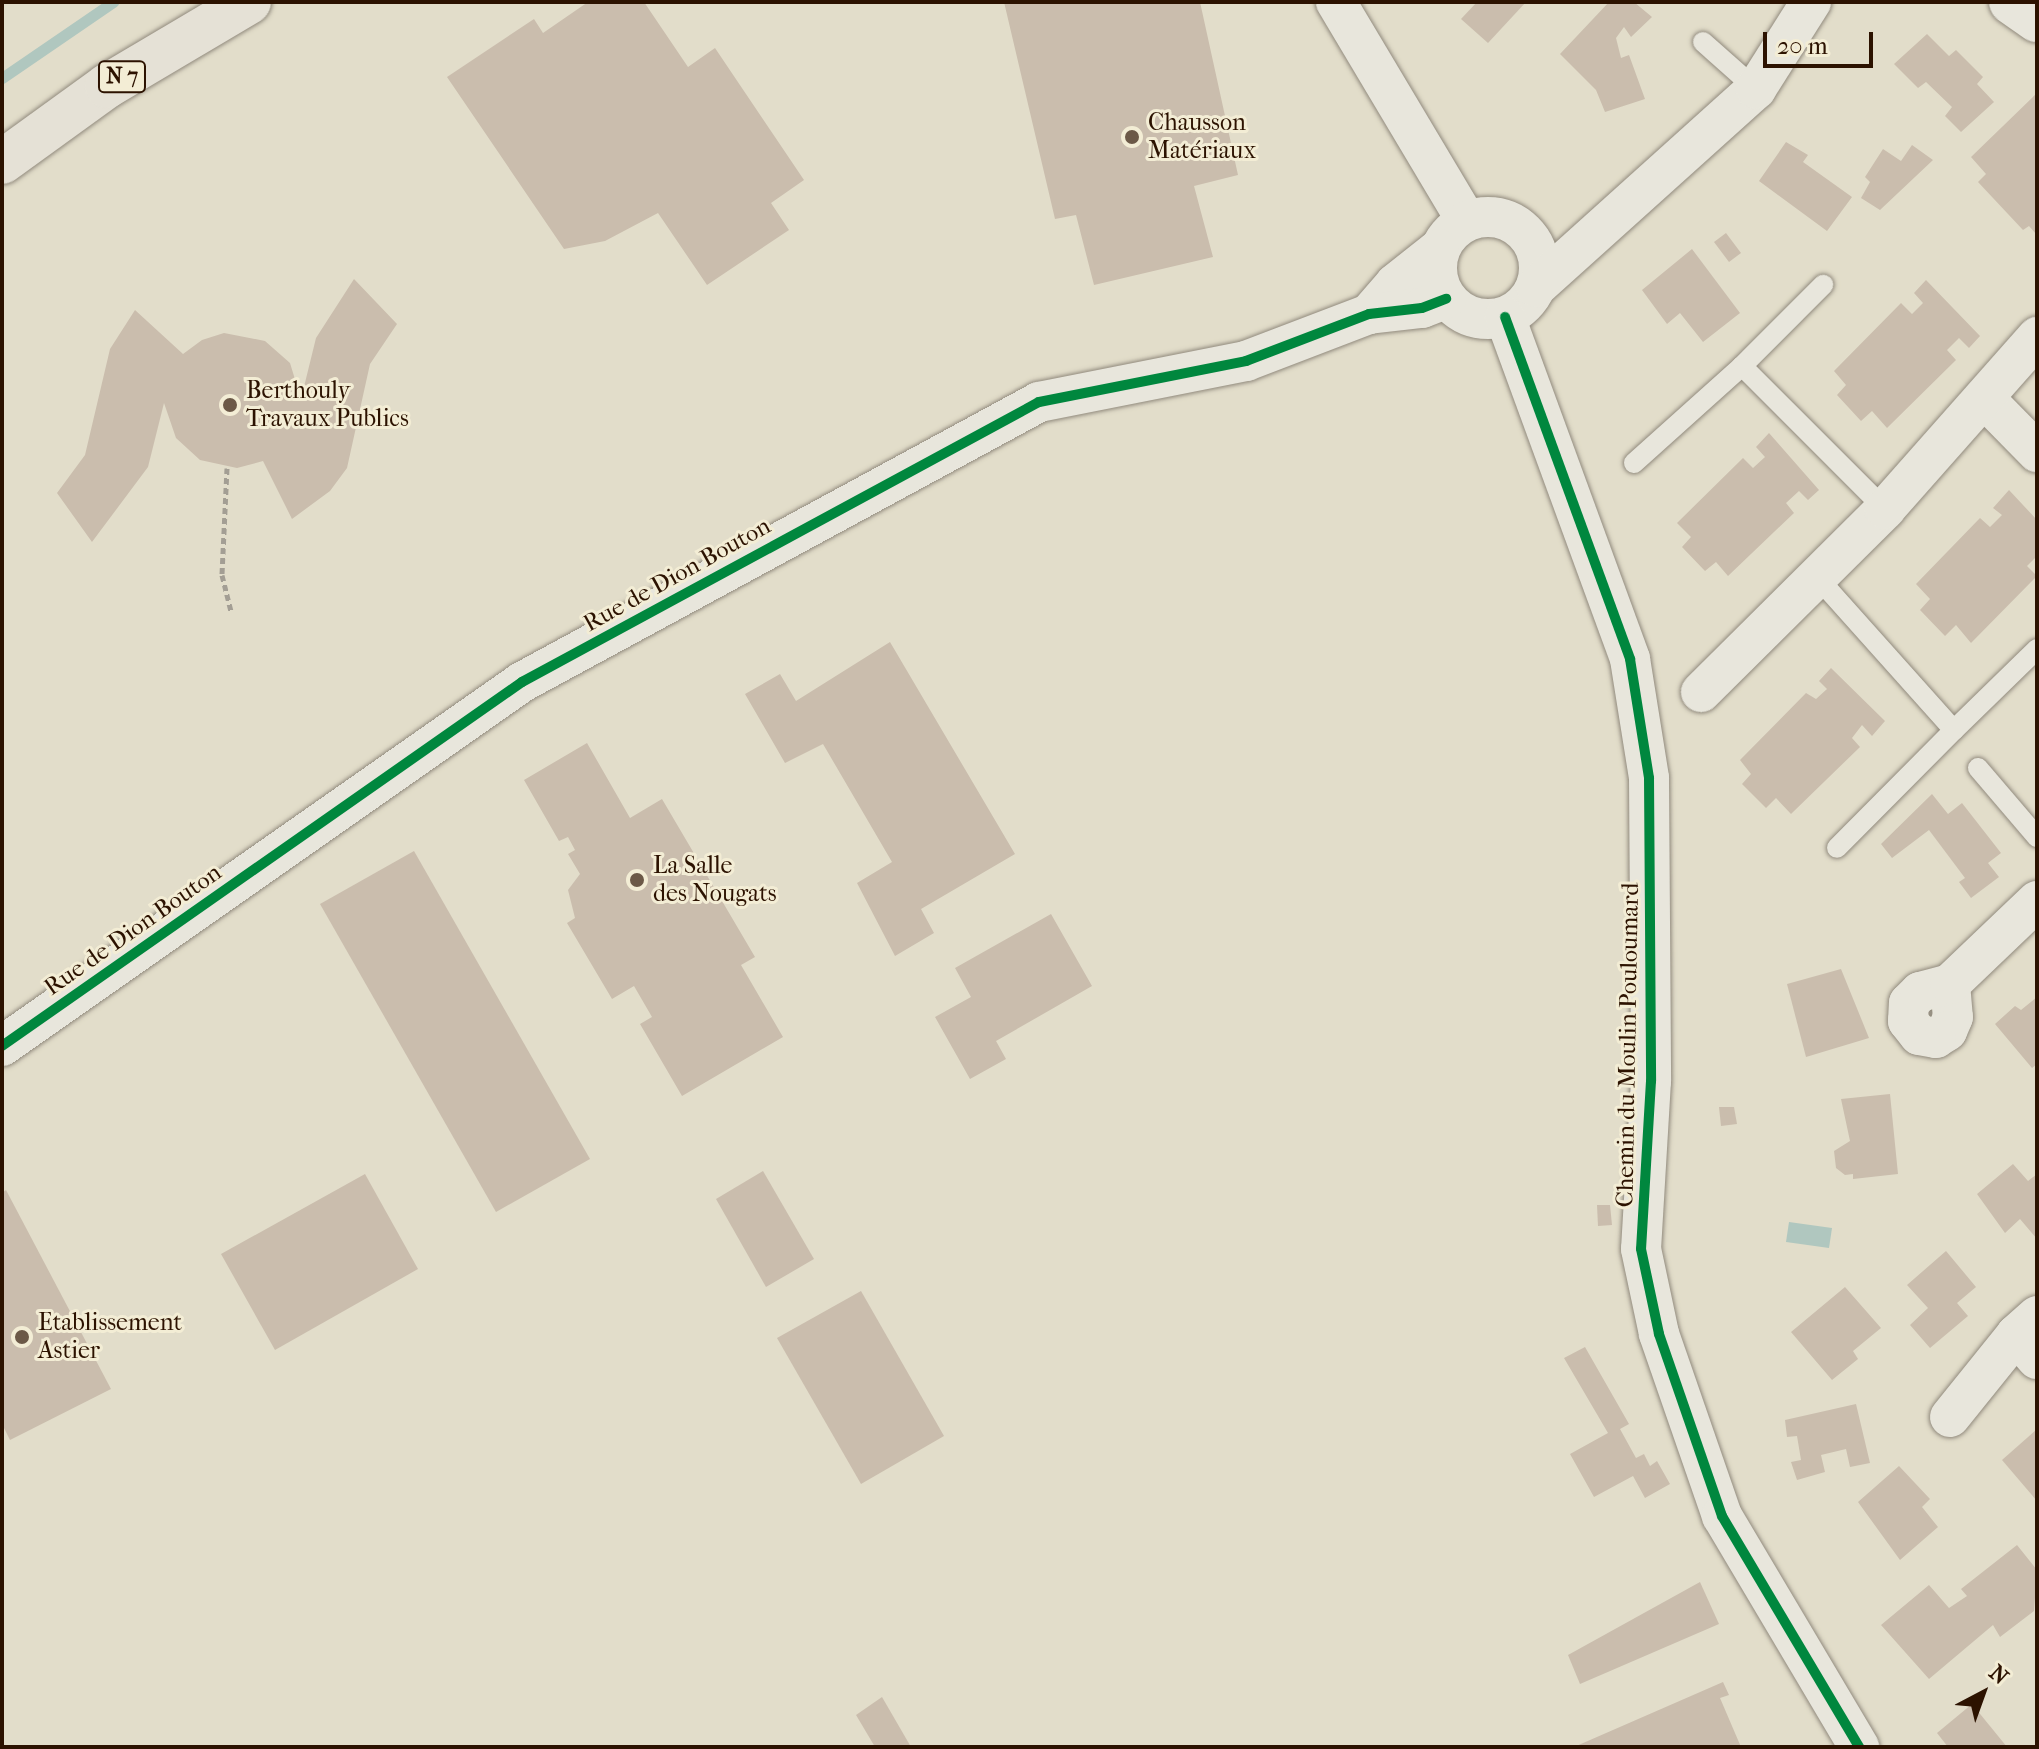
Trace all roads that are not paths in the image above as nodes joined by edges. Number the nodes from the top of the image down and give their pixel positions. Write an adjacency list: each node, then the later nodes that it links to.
1 (249, 2): 8 (main road, N 7)
2 (1336, 2): 10 (street)
3 (1811, 2): 7 (street)
4 (2011, 2): 5 (street)
5 (2037, 20)
6 (1703, 42): 7 (lane)
7 (1756, 89): 9 (street)
8 (2, 162)
9 (1646, 191): 11 (street); 14 (street)
10 (1466, 220): 11 (street); 12 (street)
11 (1534, 244): 14 (street)
12 (1439, 249): 15 (street); 16 (street, Rue de Dion Bouton)
13 (1823, 285): 19 (lane)
14 (1536, 287): 17 (street)
15 (1446, 299): 16 (street, Rue de Dion Bouton); 17 (street)
16 (1369, 314): 33 (street, Rue de Dion Bouton)
17 (1505, 317): 36 (street, Chemin du Moulin Pouloumard)
18 (2037, 337): 20 (street)
19 (1742, 366): 22 (lane); 23 (lane)
20 (1984, 398): 21 (street); 23 (street)
21 (2037, 452)
22 (1634, 463)
23 (1885, 509): 24 (street)
24 (1817, 577): 26 (street); 27 (lane)
25 (2037, 649): 27 (lane)
26 (1701, 692)
27 (1954, 730): 30 (lane)
28 (1978, 768): 29 (lane)
29 (2037, 837)
30 (1837, 848)
31 (2037, 901): 32 (street)
32 (1950, 984)
33 (2, 1046)
34 (2030, 1337): 35 (street)
35 (1950, 1417)
36 (1859, 1747)

